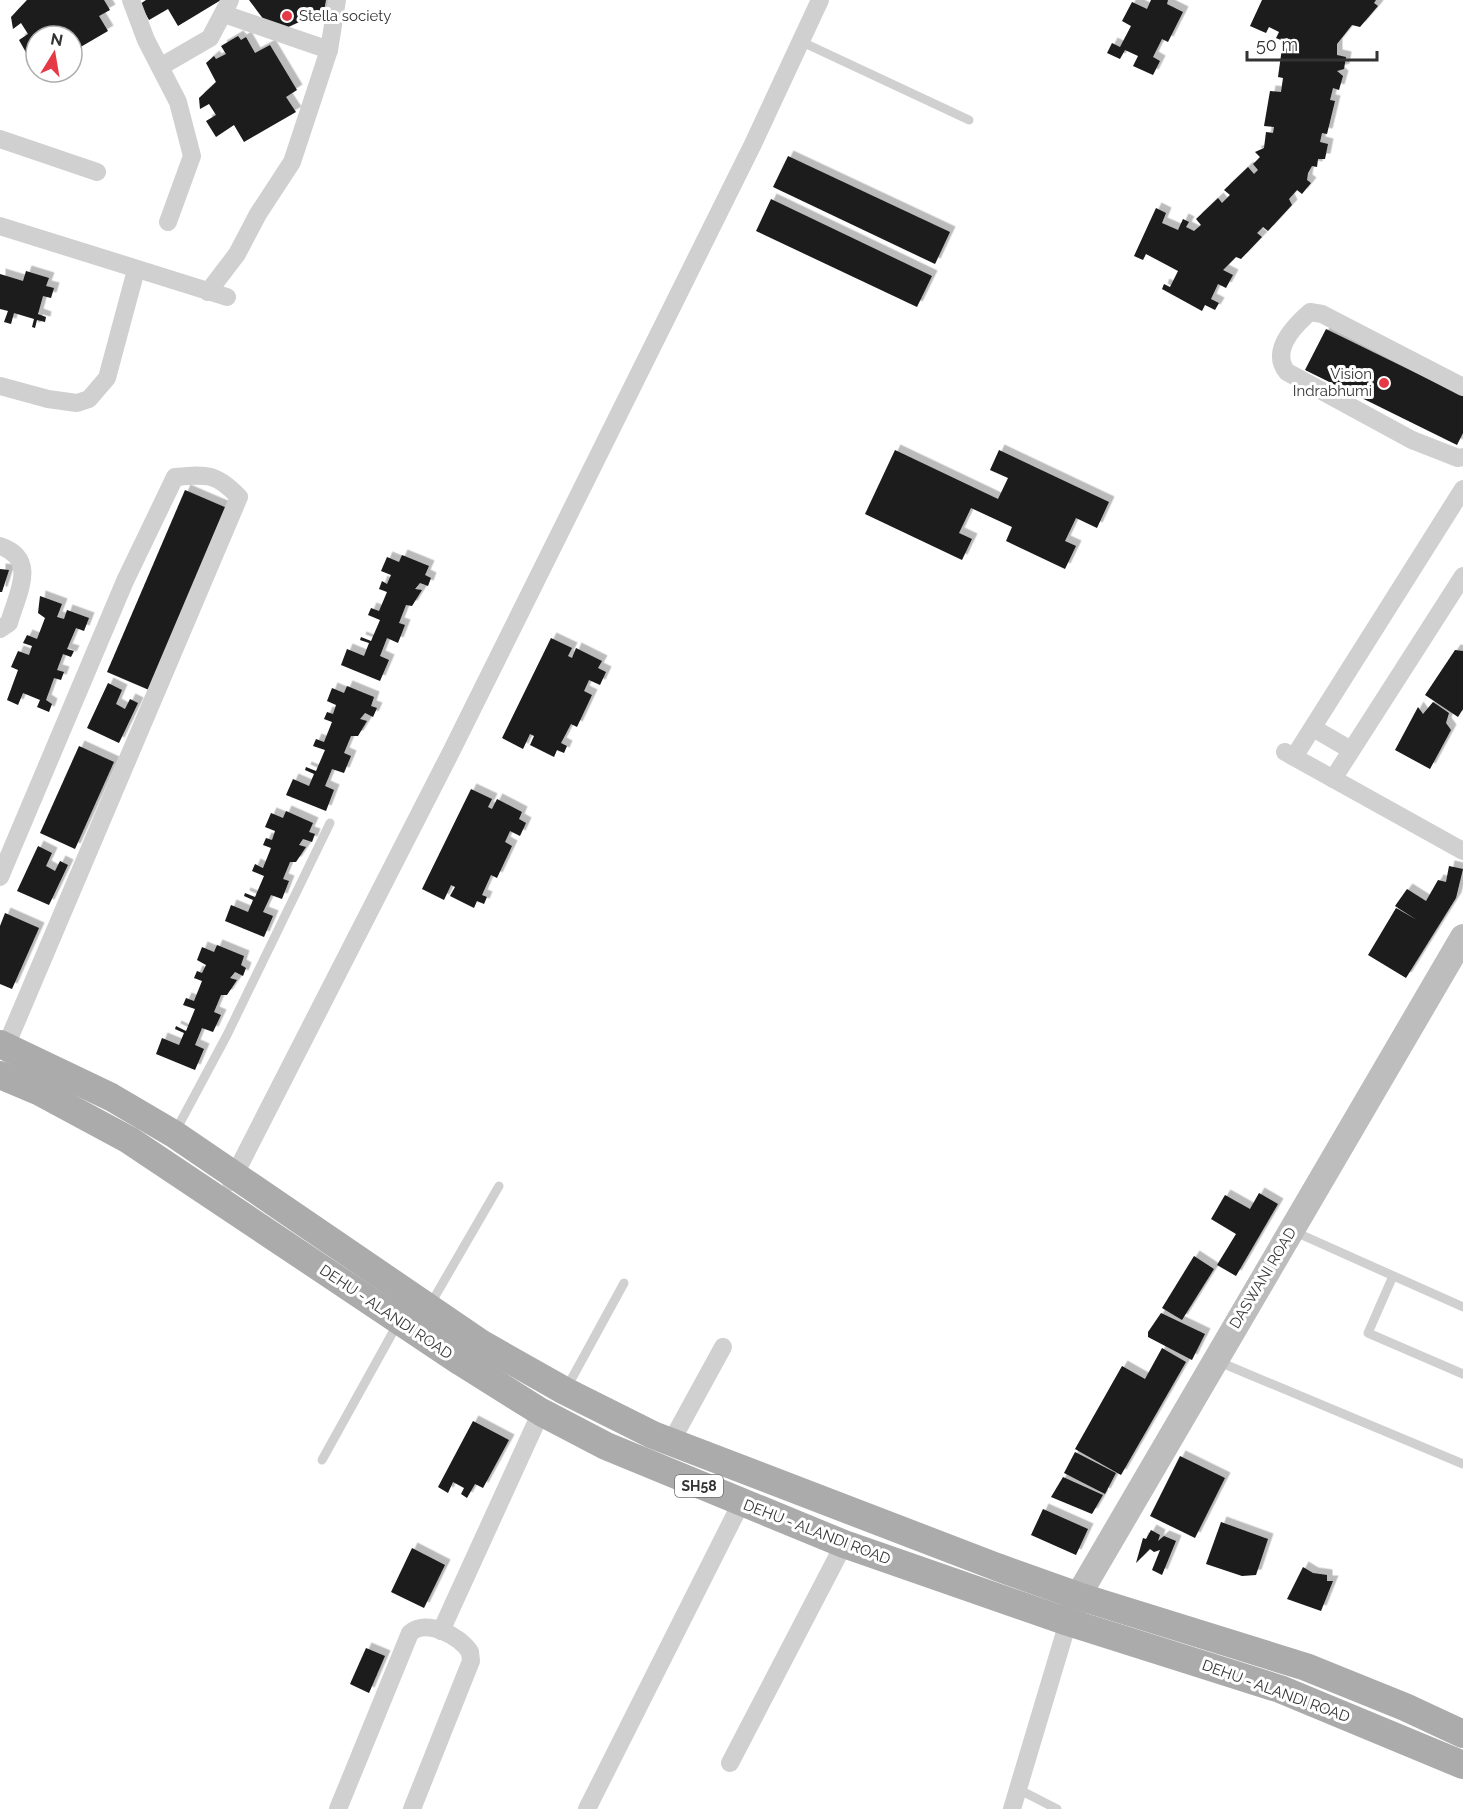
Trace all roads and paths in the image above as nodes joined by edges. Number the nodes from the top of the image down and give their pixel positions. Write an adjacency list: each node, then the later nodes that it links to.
1 (131, 0): 7 (street)
2 (337, 0): 6 (street)
3 (820, 0): 5 (street)
4 (227, 7): 6 (street); 7 (street)
5 (800, 41): 8 (lane); 33 (street)
6 (329, 50): 14 (street)
7 (160, 68): 11 (street)
8 (969, 120)
9 (0, 139): 10 (street)
10 (97, 172)
11 (168, 222)
12 (0, 225): 13 (street)
13 (136, 270): 14 (street); 16 (street)
14 (208, 292): 15 (street)
15 (227, 297)
16 (0, 386)
17 (1463, 387): 18 (street)
18 (1463, 458)
19 (1463, 489): 23 (street)
20 (0, 546): 22 (street)
21 (1463, 576): 24 (street)
22 (0, 629)
23 (1313, 728): 24 (street); 25 (street)
24 (1351, 750): 25 (street)
25 (1333, 779): 27 (street)
26 (330, 823): 32 (lane)
27 (1463, 851)
28 (0, 877): 30 (street)
29 (1463, 937): 36 (street, DASWANI ROAD)
30 (3, 1045): 32 (main road, DEHU - ALANDI ROAD / SH58)
31 (0, 1075): 35 (main road, DEHU - ALANDI ROAD / SH58)
32 (174, 1134): 33 (main road, DEHU - ALANDI ROAD / SH58)
33 (235, 1174): 35 (street); 39 (main road, DEHU - ALANDI ROAD / SH58)
34 (498, 1186): 39 (lane)
35 (220, 1202): 41 (main road, DEHU - ALANDI ROAD / SH58)
36 (1291, 1230): 37 (lane); 43 (street, DASWANI ROAD)
37 (1393, 1276): 40 (lane); 44 (lane)
38 (624, 1283): 45 (lane)
39 (429, 1307): 45 (main road, DEHU - ALANDI ROAD / SH58)
40 (1463, 1307)
41 (400, 1321): 46 (main road, DEHU - ALANDI ROAD / SH58); 48 (lane)
42 (723, 1347): 47 (street)
43 (1214, 1360): 49 (lane); 52 (street, DASWANI ROAD)
44 (1463, 1374)
45 (565, 1391): 47 (main road, DEHU - ALANDI ROAD / SH58)
46 (541, 1412): 50 (main road, DEHU - ALANDI ROAD / SH58); 54 (street)
47 (670, 1442): 52 (main road, DEHU - ALANDI ROAD / SH58)
48 (322, 1460)
49 (1463, 1464)
50 (741, 1503): 51 (main road, DEHU - ALANDI ROAD / SH58); 61 (street)
51 (844, 1544): 53 (main road, DEHU - ALANDI ROAD / SH58); 56 (street)
52 (1078, 1596): 53 (street, DASWANI ROAD); 55 (main road, DEHU - ALANDI ROAD / SH58)
53 (1068, 1622): 57 (main road, DEHU - ALANDI ROAD / SH58); 58 (street)
54 (441, 1631): 59 (street); 60 (street)
55 (1463, 1734)
56 (730, 1763)
57 (1463, 1765)
58 (1018, 1789): 62 (street); 63 (lane)
59 (338, 1809)
60 (412, 1809)
61 (587, 1809)
62 (1012, 1809)
63 (1057, 1809)

